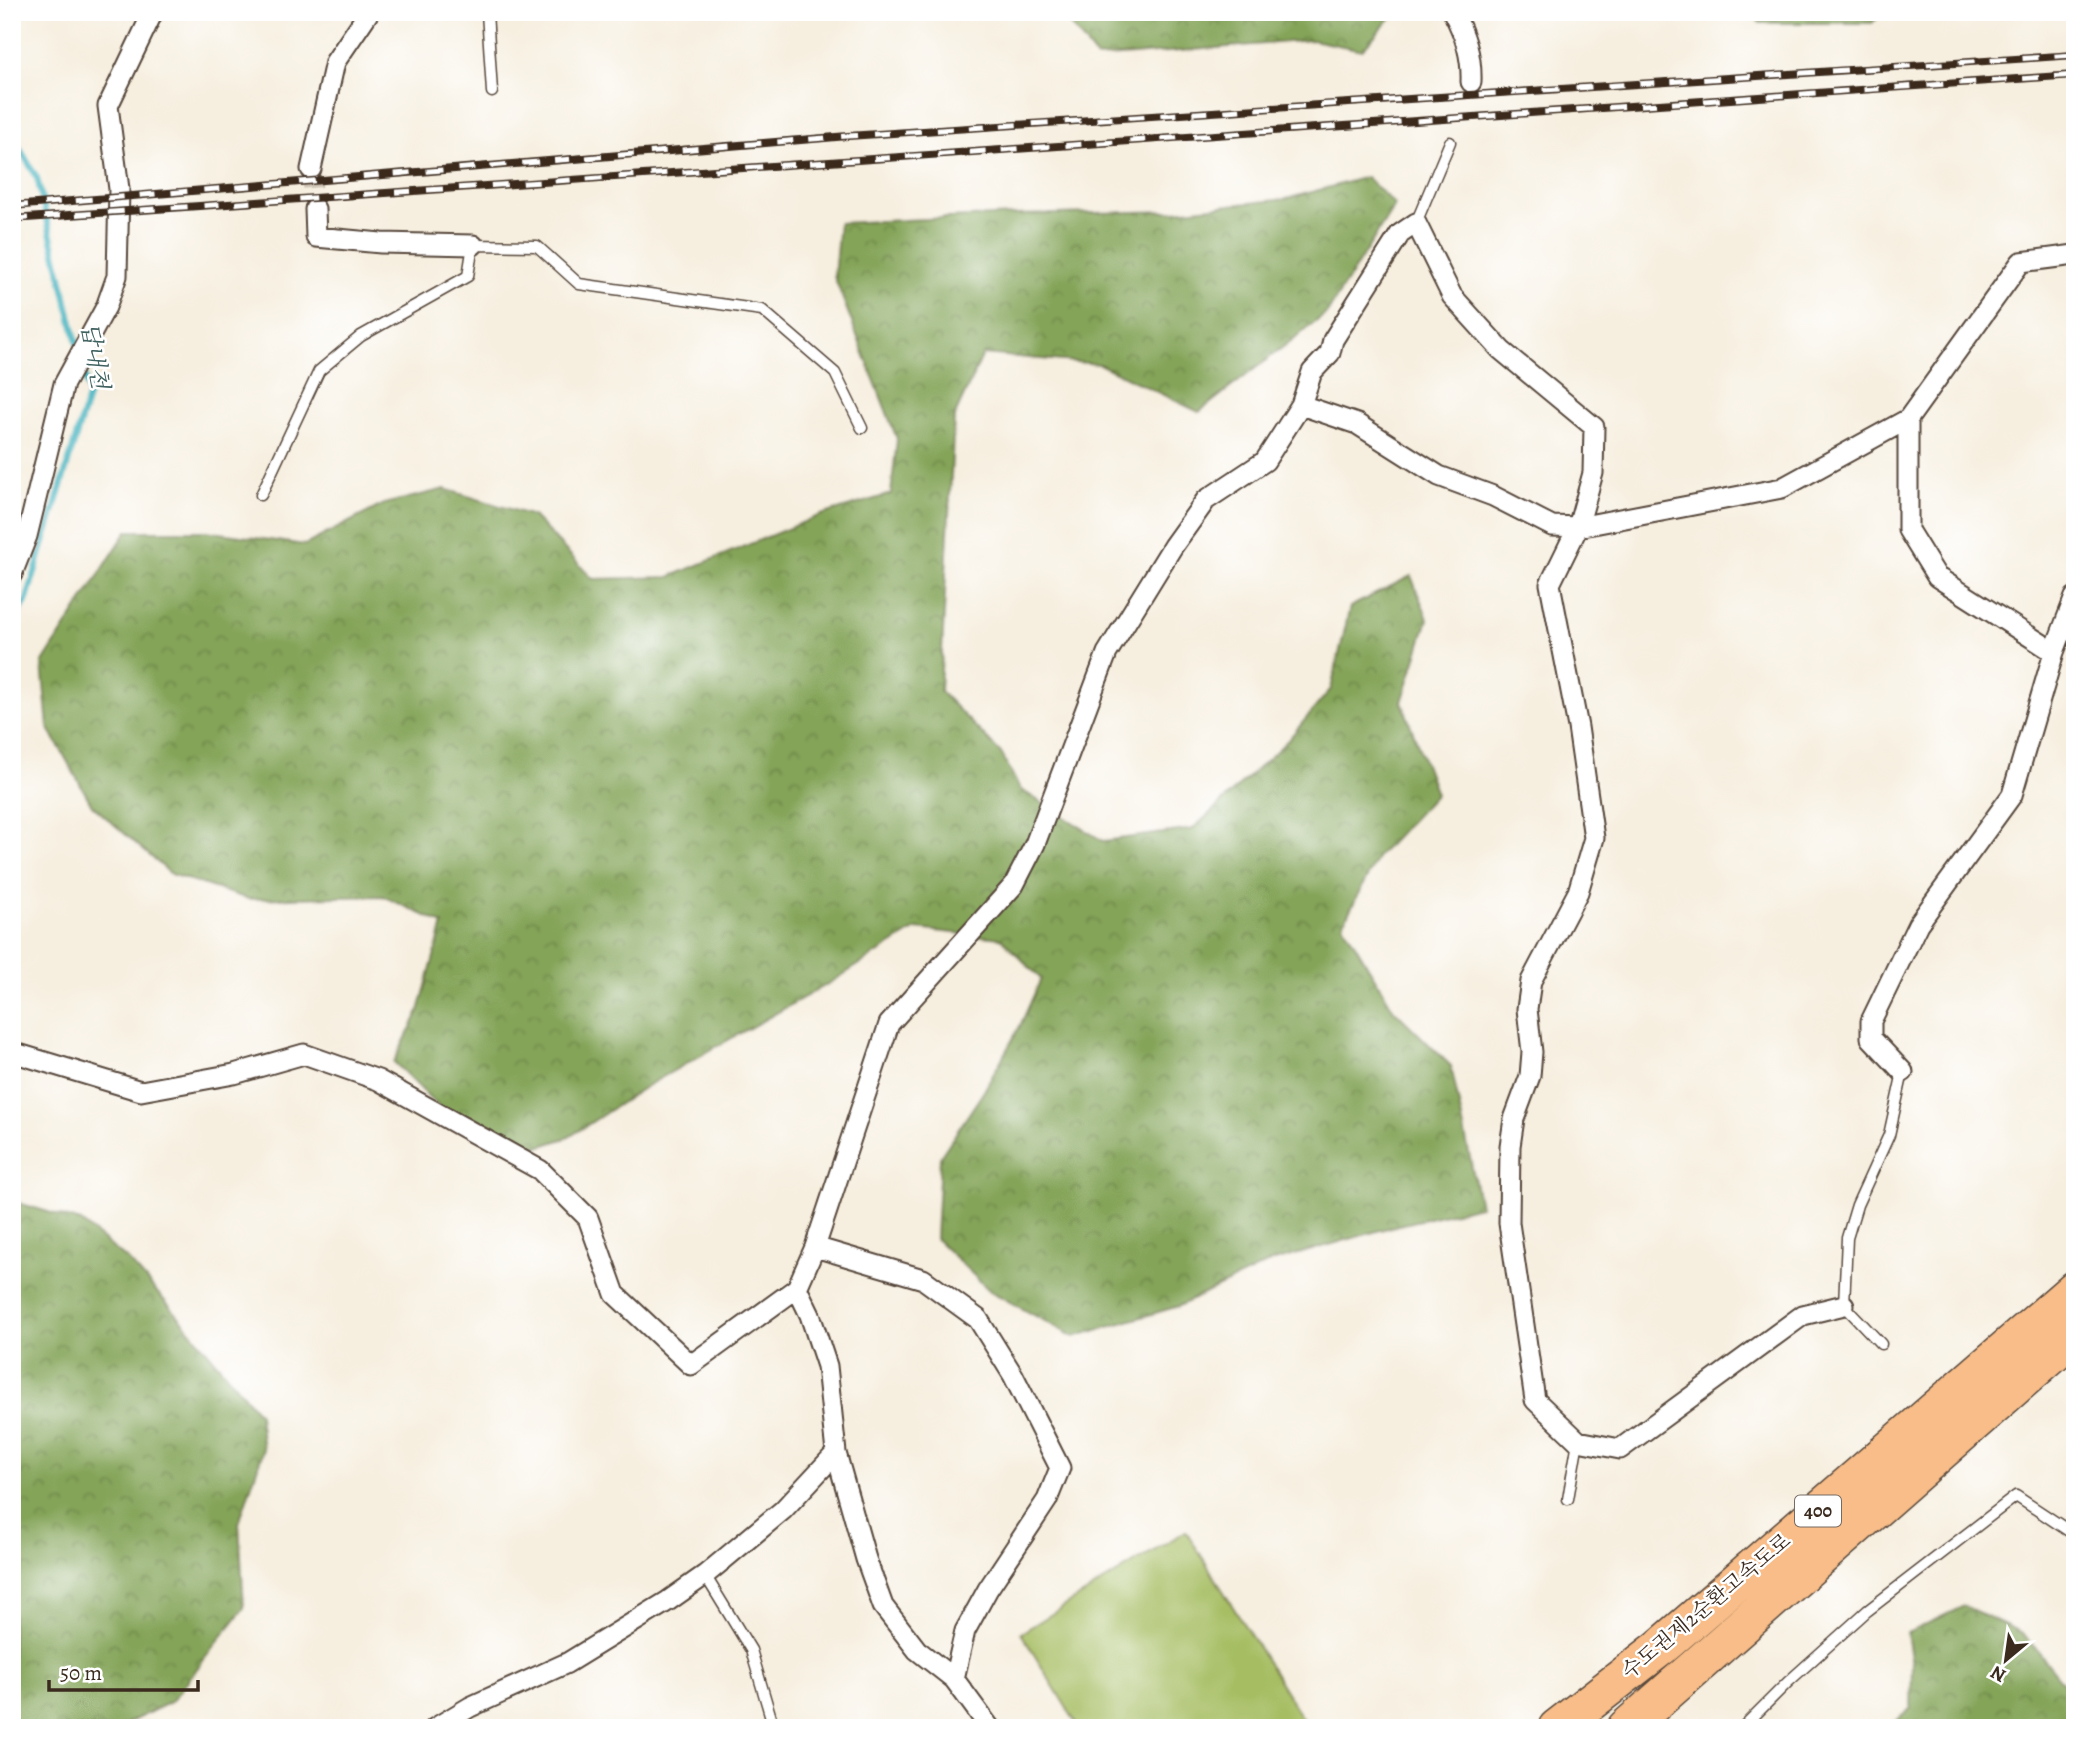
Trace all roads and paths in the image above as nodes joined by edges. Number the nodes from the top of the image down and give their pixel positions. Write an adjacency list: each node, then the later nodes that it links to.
1 (153, 12): 18 (street)
2 (369, 12): 8 (street)
3 (487, 12): 6 (lane)
4 (1454, 12): 5 (street)
5 (1471, 82)
6 (492, 92)
7 (1450, 142): 10 (lane)
8 (311, 169)
9 (315, 209): 11 (street)
10 (1416, 223): 13 (street); 17 (street)
11 (473, 245): 15 (lane); 16 (lane)
12 (2075, 255): 14 (street)
13 (1301, 405): 17 (street); 23 (street)
14 (1908, 419): 17 (street); 20 (street)
15 (862, 428)
16 (261, 495)
17 (1578, 527): 29 (street)
18 (12, 575)
19 (2075, 597): 20 (street)
20 (2054, 652): 22 (street)
21 (12, 1052): 24 (street)
22 (1903, 1072): 26 (lane)
23 (816, 1247): 24 (street); 34 (street)
24 (797, 1288): 30 (street)
25 (2075, 1289): 38 (highway, 수도권제2순환고속도로 / 400)
26 (1844, 1305): 28 (lane); 29 (street)
27 (2075, 1334): 39 (highway, 수도권제2순환고속도로 / 400)
28 (1881, 1344)
29 (1578, 1441): 31 (lane)
30 (836, 1453): 33 (street); 34 (street)
31 (1568, 1499)
32 (2075, 1535): 40 (lane)
33 (705, 1575): 35 (street); 36 (lane)
34 (954, 1679): 37 (street)
35 (435, 1728)
36 (774, 1728)
37 (990, 1728)
38 (1557, 1728)
39 (1626, 1728)
40 (1742, 1728)

